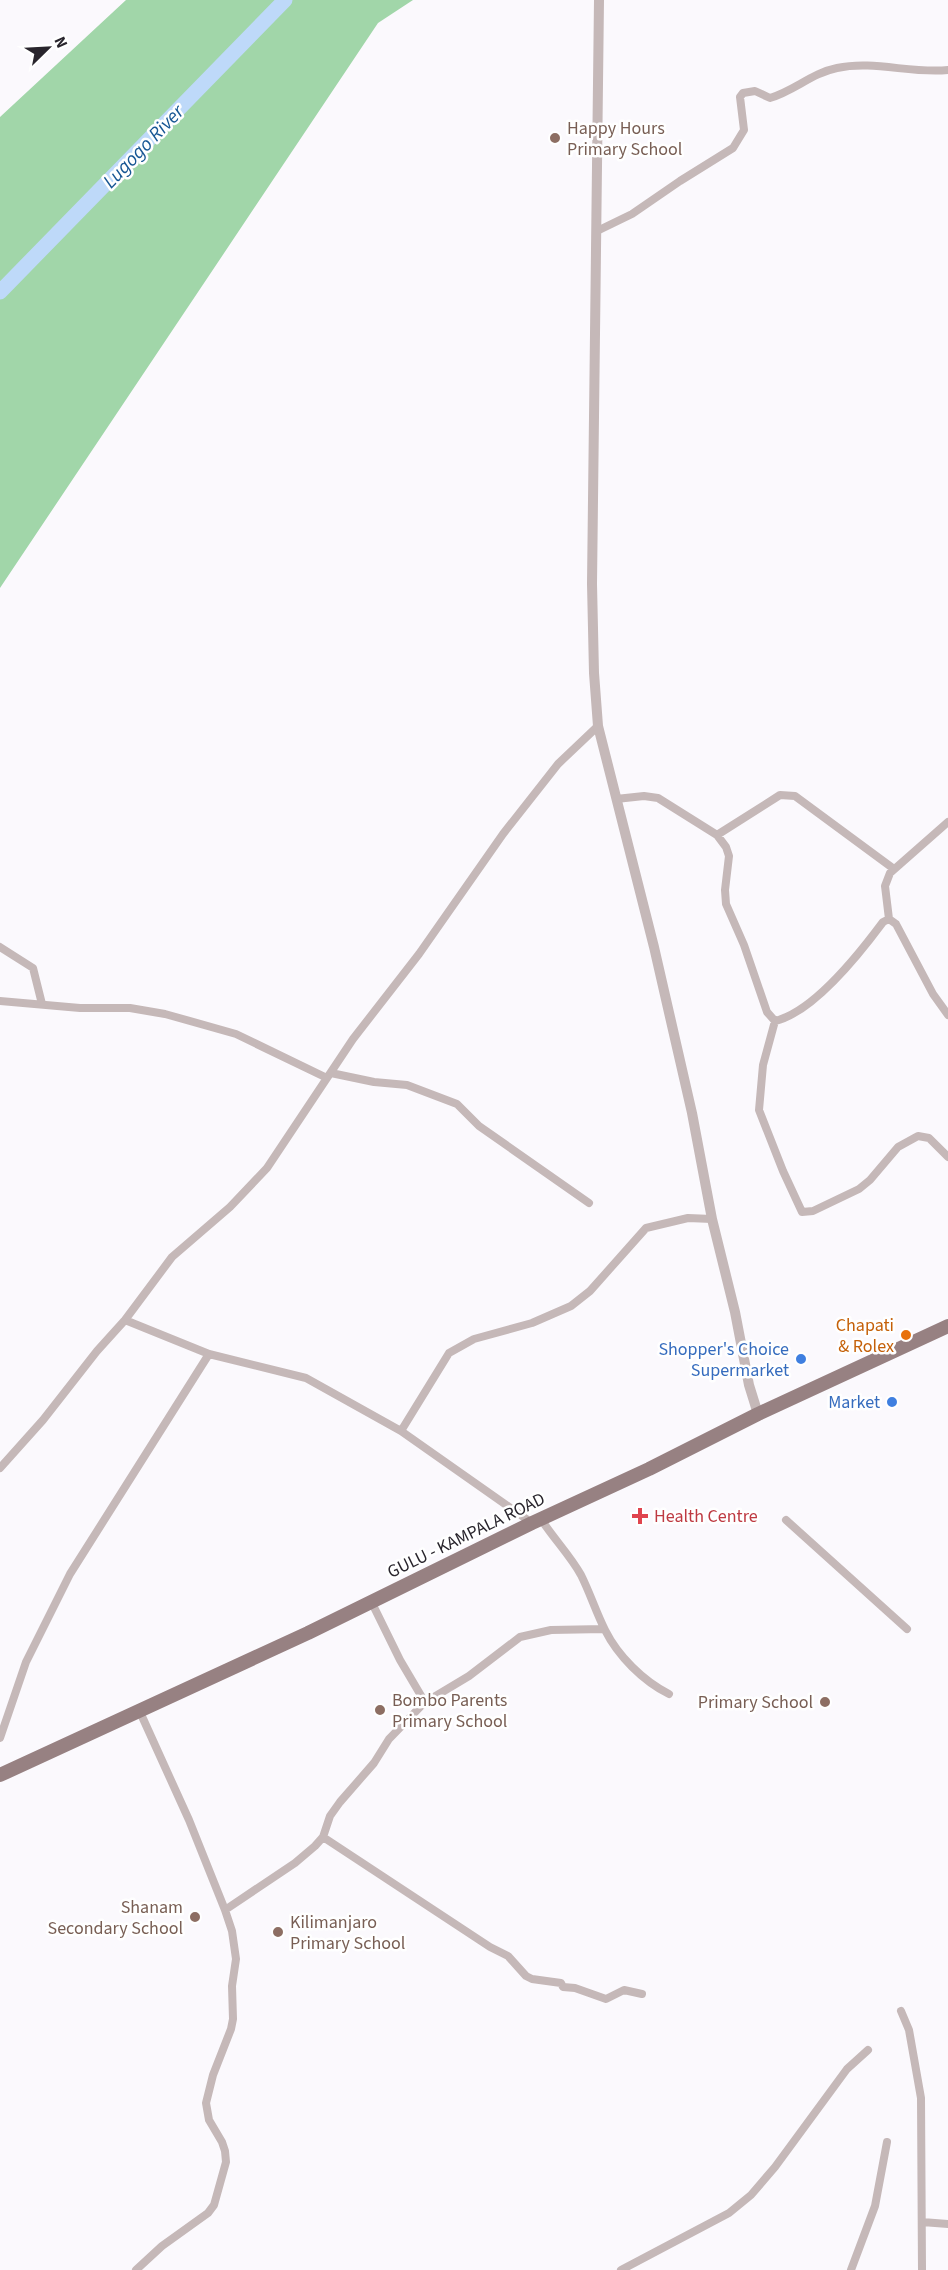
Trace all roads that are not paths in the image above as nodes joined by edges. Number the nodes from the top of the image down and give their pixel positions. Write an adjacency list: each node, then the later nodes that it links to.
1 (598, 0): 3 (street)
2 (948, 70): 3 (street)
3 (597, 231): 4 (street)
4 (598, 726): 5 (street); 15 (street)
5 (616, 799): 7 (street); 18 (street)
6 (948, 822): 8 (street)
7 (717, 835): 8 (street); 14 (street)
8 (894, 869): 9 (street)
9 (889, 920): 13 (street); 14 (street)
10 (0, 947): 12 (street)
11 (0, 1001): 12 (street)
12 (42, 1004): 15 (street)
13 (948, 1015)
14 (775, 1021): 16 (street)
15 (329, 1076): 17 (street); 19 (street)
16 (948, 1157)
17 (589, 1203)
18 (712, 1219): 22 (street); 23 (street)
19 (125, 1320): 21 (street); 24 (street)
20 (948, 1326): 22 (main road, GULU - KAMPALA ROAD)
21 (209, 1353): 23 (street); 33 (street)
22 (758, 1414): 26 (main road, GULU - KAMPALA ROAD)
23 (401, 1431): 26 (street)
24 (0, 1468)
25 (786, 1520): 29 (street)
26 (536, 1521): 27 (main road, GULU - KAMPALA ROAD); 28 (street)
27 (371, 1601): 31 (street); 32 (main road, GULU - KAMPALA ROAD)
28 (604, 1629): 30 (street); 31 (street)
29 (908, 1629)
30 (669, 1694)
31 (424, 1703): 35 (street)
32 (140, 1712): 34 (main road, GULU - KAMPALA ROAD); 36 (street)
33 (0, 1738)
34 (0, 1775)
35 (323, 1837): 36 (street); 37 (street)
36 (225, 1910): 43 (street)
37 (642, 1994)
38 (901, 2011): 41 (street)
39 (868, 2049): 44 (street)
40 (887, 2142): 45 (street)
41 (922, 2222): 42 (street); 46 (street)
42 (948, 2224)
43 (136, 2270)
44 (621, 2270)
45 (851, 2270)
46 (922, 2270)

